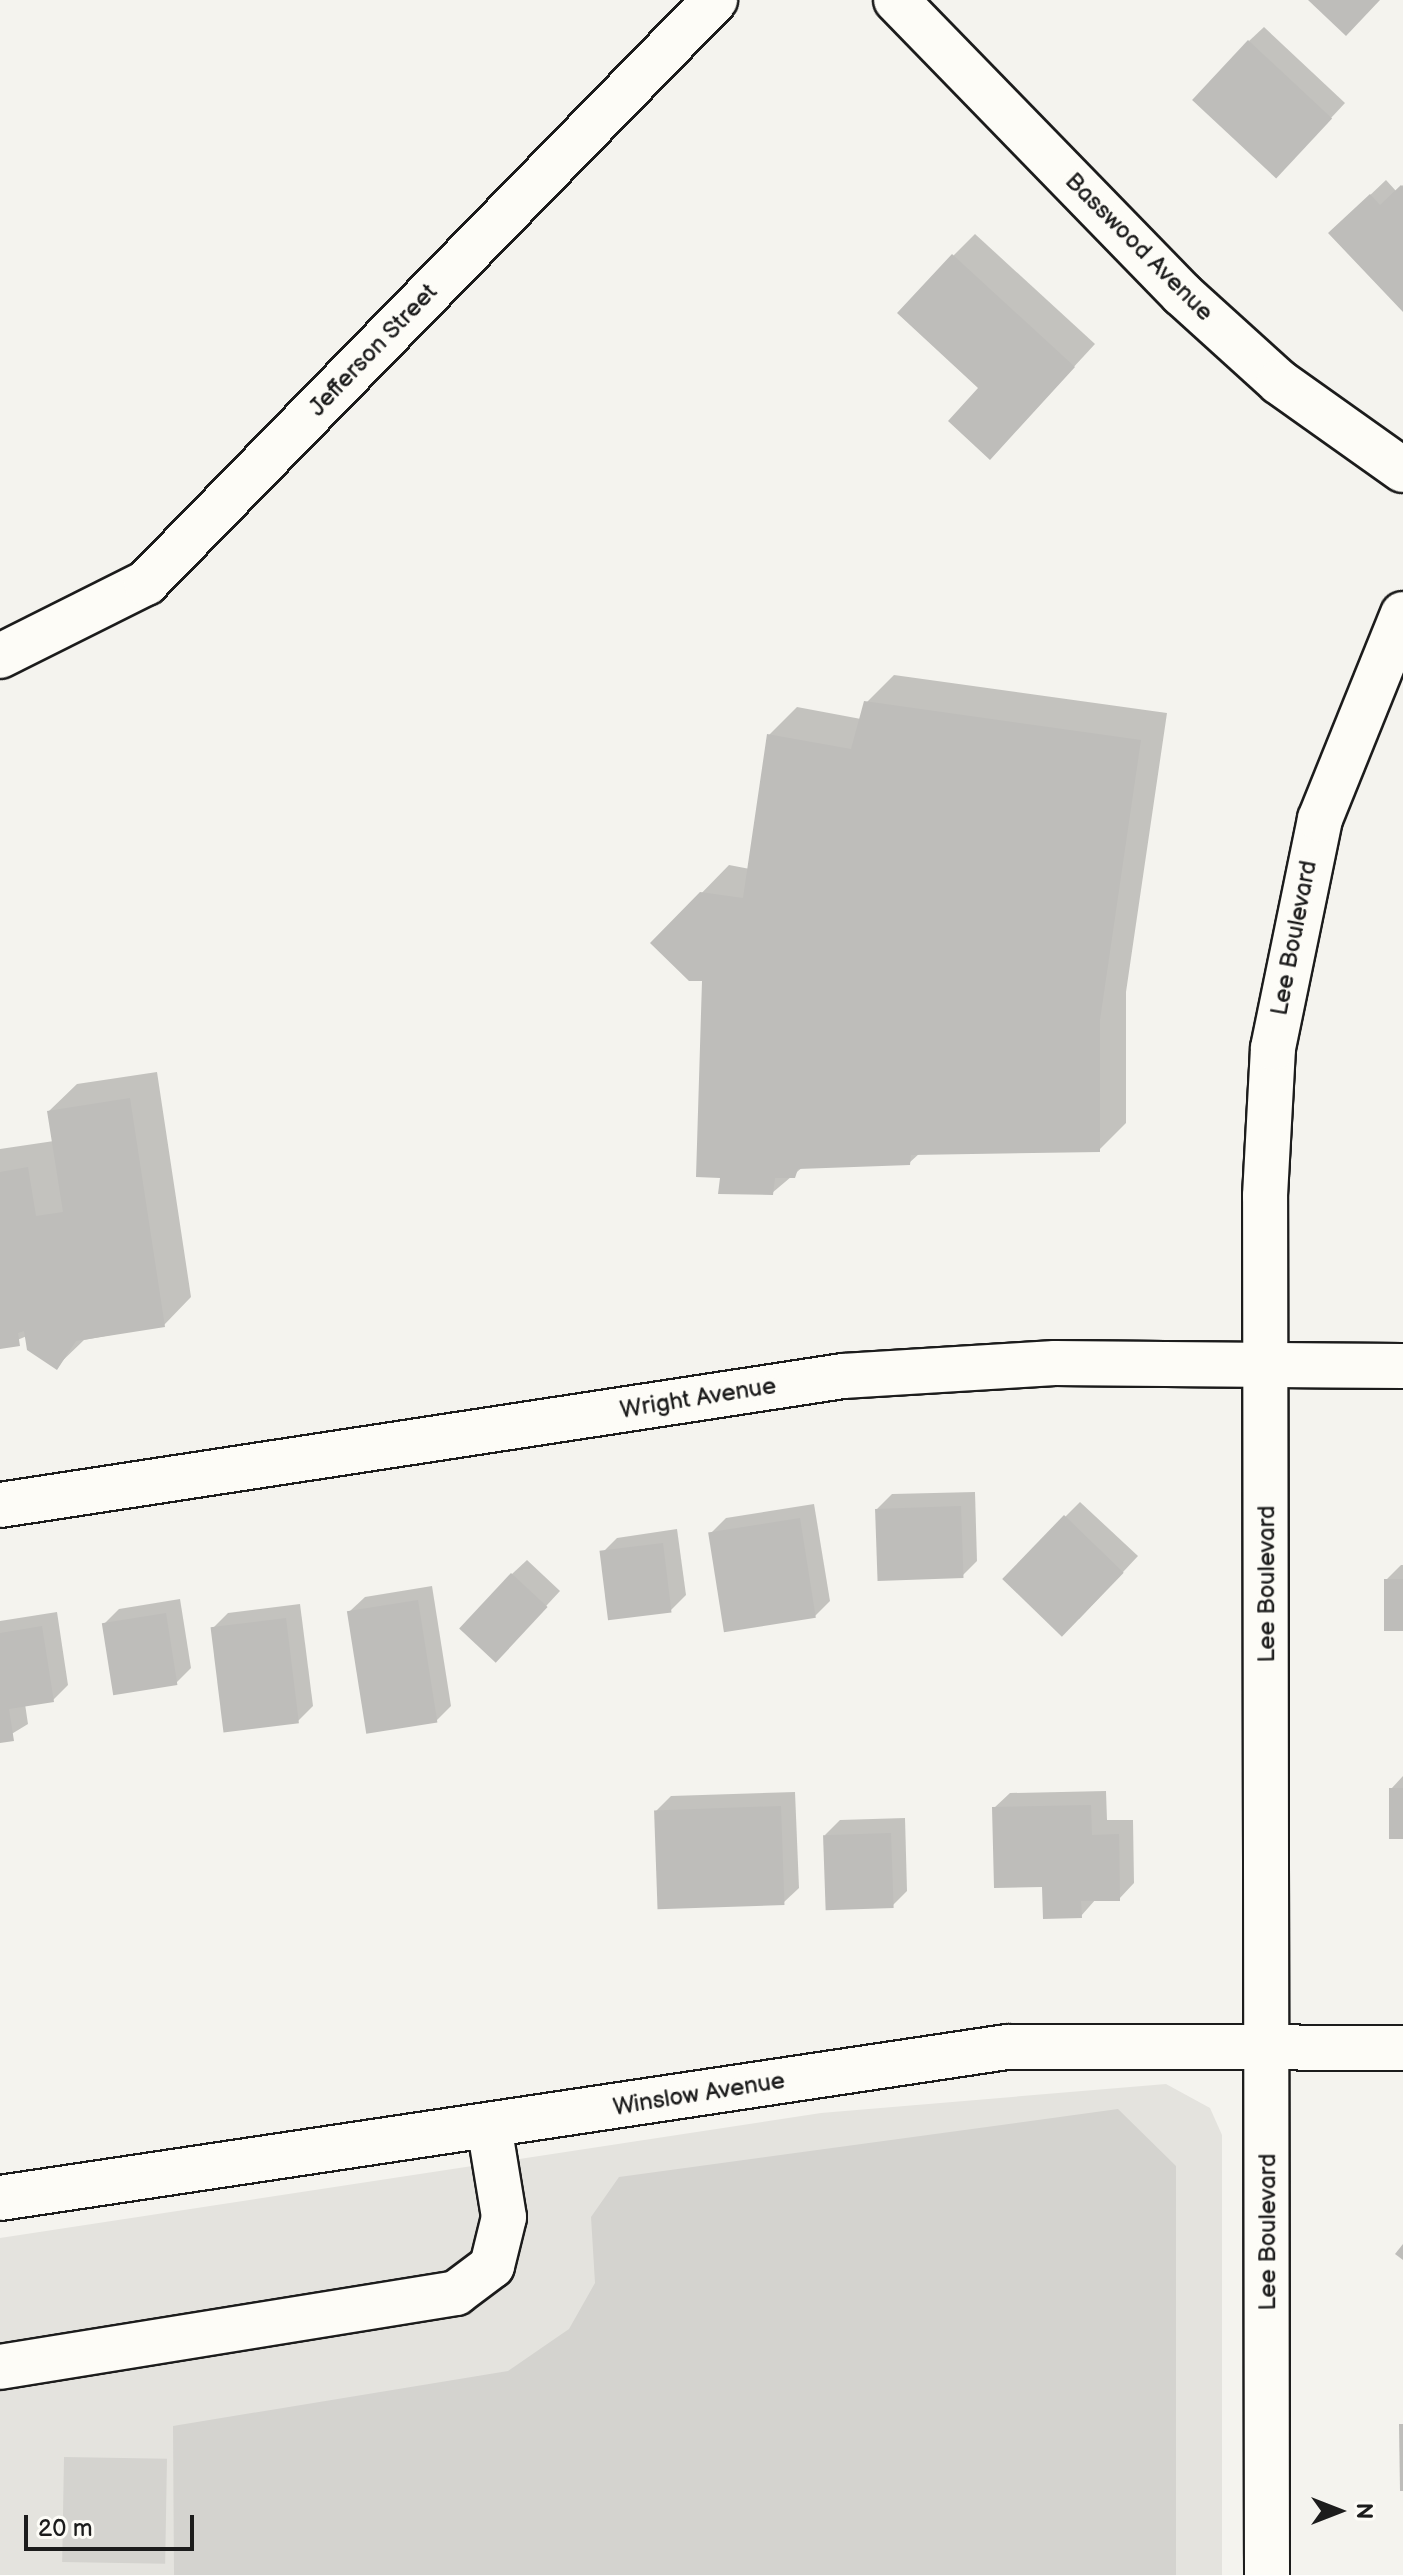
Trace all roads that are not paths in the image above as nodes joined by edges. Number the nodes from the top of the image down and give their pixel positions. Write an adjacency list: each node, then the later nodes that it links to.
1 (715, 0): 5 (street, Jefferson Street)
2 (896, 0): 3 (street, Basswood Avenue)
3 (1403, 470)
4 (1403, 614): 6 (street, Lee Boulevard)
5 (0, 656)
6 (1265, 1364): 7 (street, Wright Avenue); 8 (street, Wright Avenue); 9 (street, Lee Boulevard)
7 (1403, 1366)
8 (0, 1505)
9 (1268, 2046): 10 (street, Winslow Avenue); 11 (street, Winslow Avenue); 14 (street, Lee Boulevard)
10 (1403, 2048)
11 (489, 2125): 12 (street, Winslow Avenue); 13 (street)
12 (0, 2198)
13 (0, 2367)
14 (1267, 2575)

